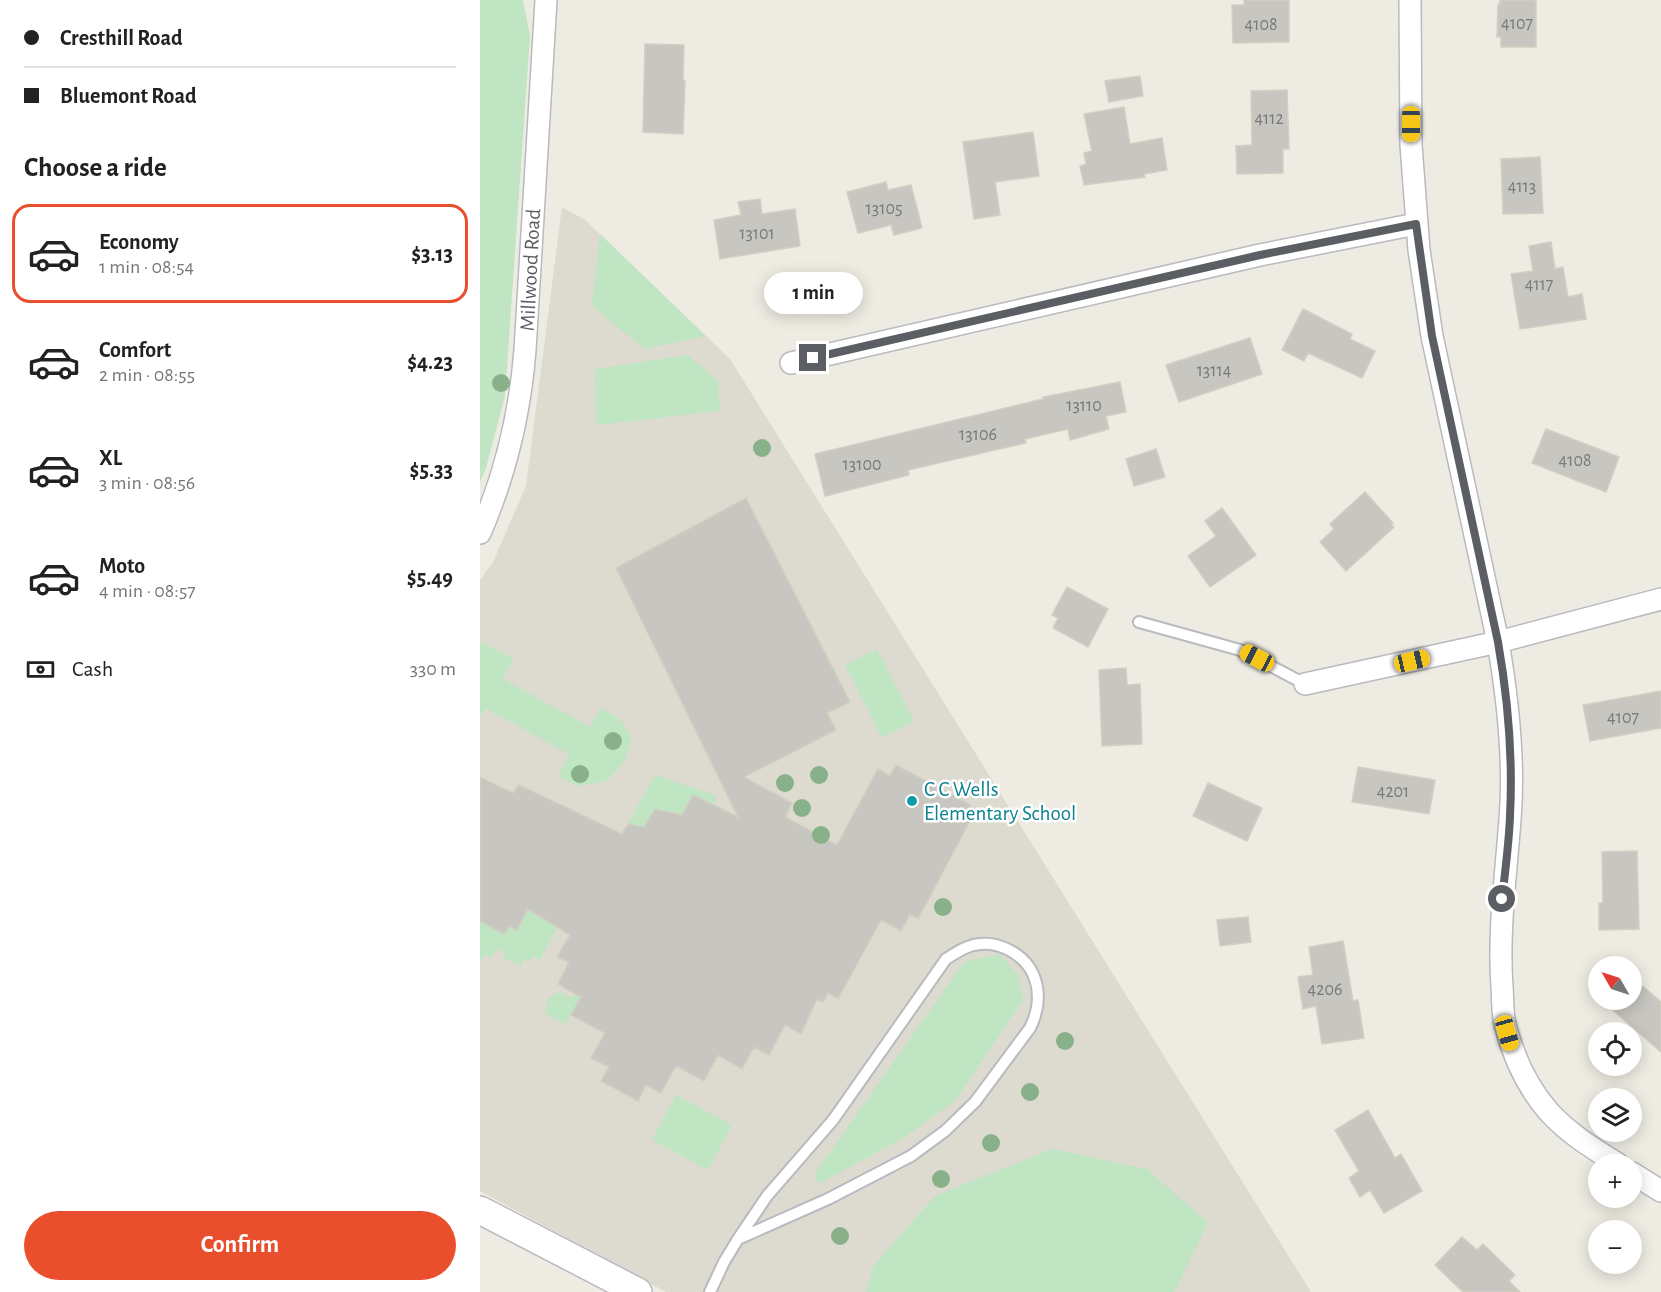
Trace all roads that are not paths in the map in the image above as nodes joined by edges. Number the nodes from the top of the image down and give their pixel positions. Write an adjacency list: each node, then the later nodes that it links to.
1 (546, 0): 5 (street, Millwood Road)
2 (1410, 0): 3 (street)
3 (1416, 224): 4 (street); 8 (street)
4 (791, 363)
5 (480, 533)
6 (1661, 599): 8 (street)
7 (1139, 622): 9 (lane)
8 (1498, 642): 9 (street); 10 (street)
9 (1305, 684)
10 (1602, 1154)
11 (1642, 1179): 12 (street)
12 (1661, 1191)
13 (480, 1209): 15 (street)
14 (738, 1239): 14 (lane); 16 (lane)
15 (624, 1288)
16 (710, 1292)

